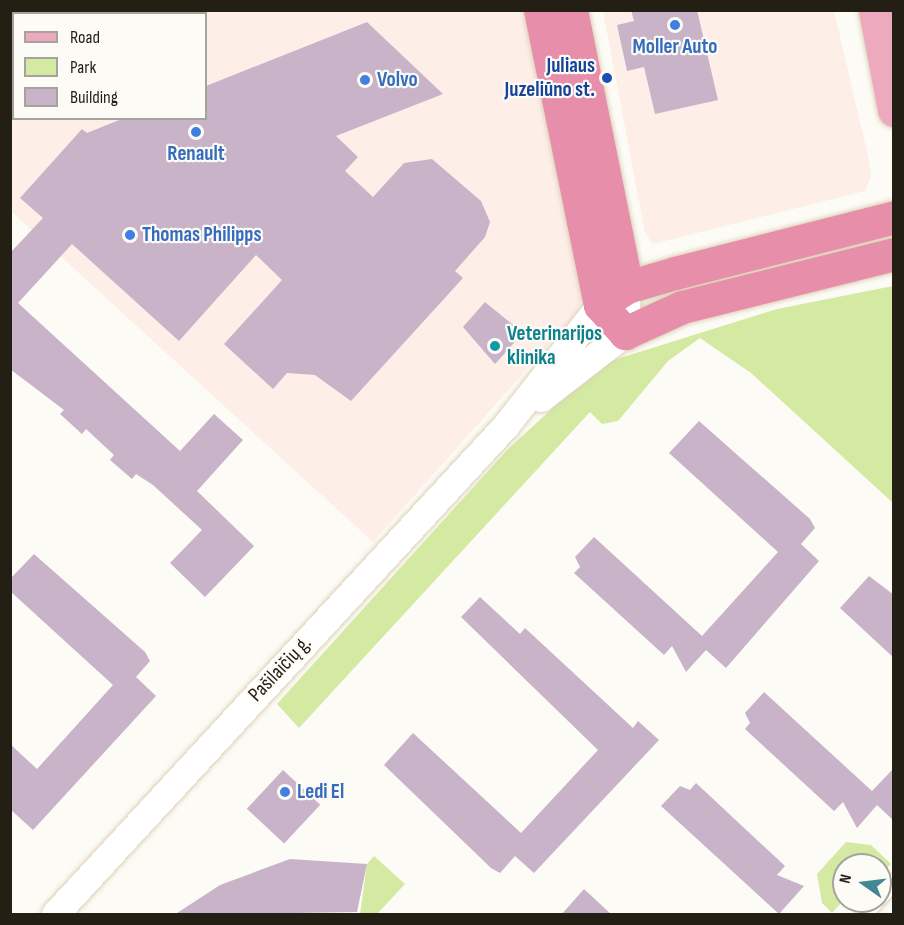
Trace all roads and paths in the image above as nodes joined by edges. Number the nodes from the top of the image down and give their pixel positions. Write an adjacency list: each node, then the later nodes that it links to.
1 (540, 10): 7 (highway)
2 (571, 10): 7 (highway)
3 (874, 10): 4 (main road)
4 (894, 110)
5 (894, 217): 7 (highway)
6 (894, 254): 8 (highway)
7 (613, 296): 8 (highway); 9 (street, Pašilaičių g.)
8 (625, 333): 9 (street, Pašilaičių g.)
9 (506, 424): 10 (street, Pašilaičių g.)
10 (55, 915)

